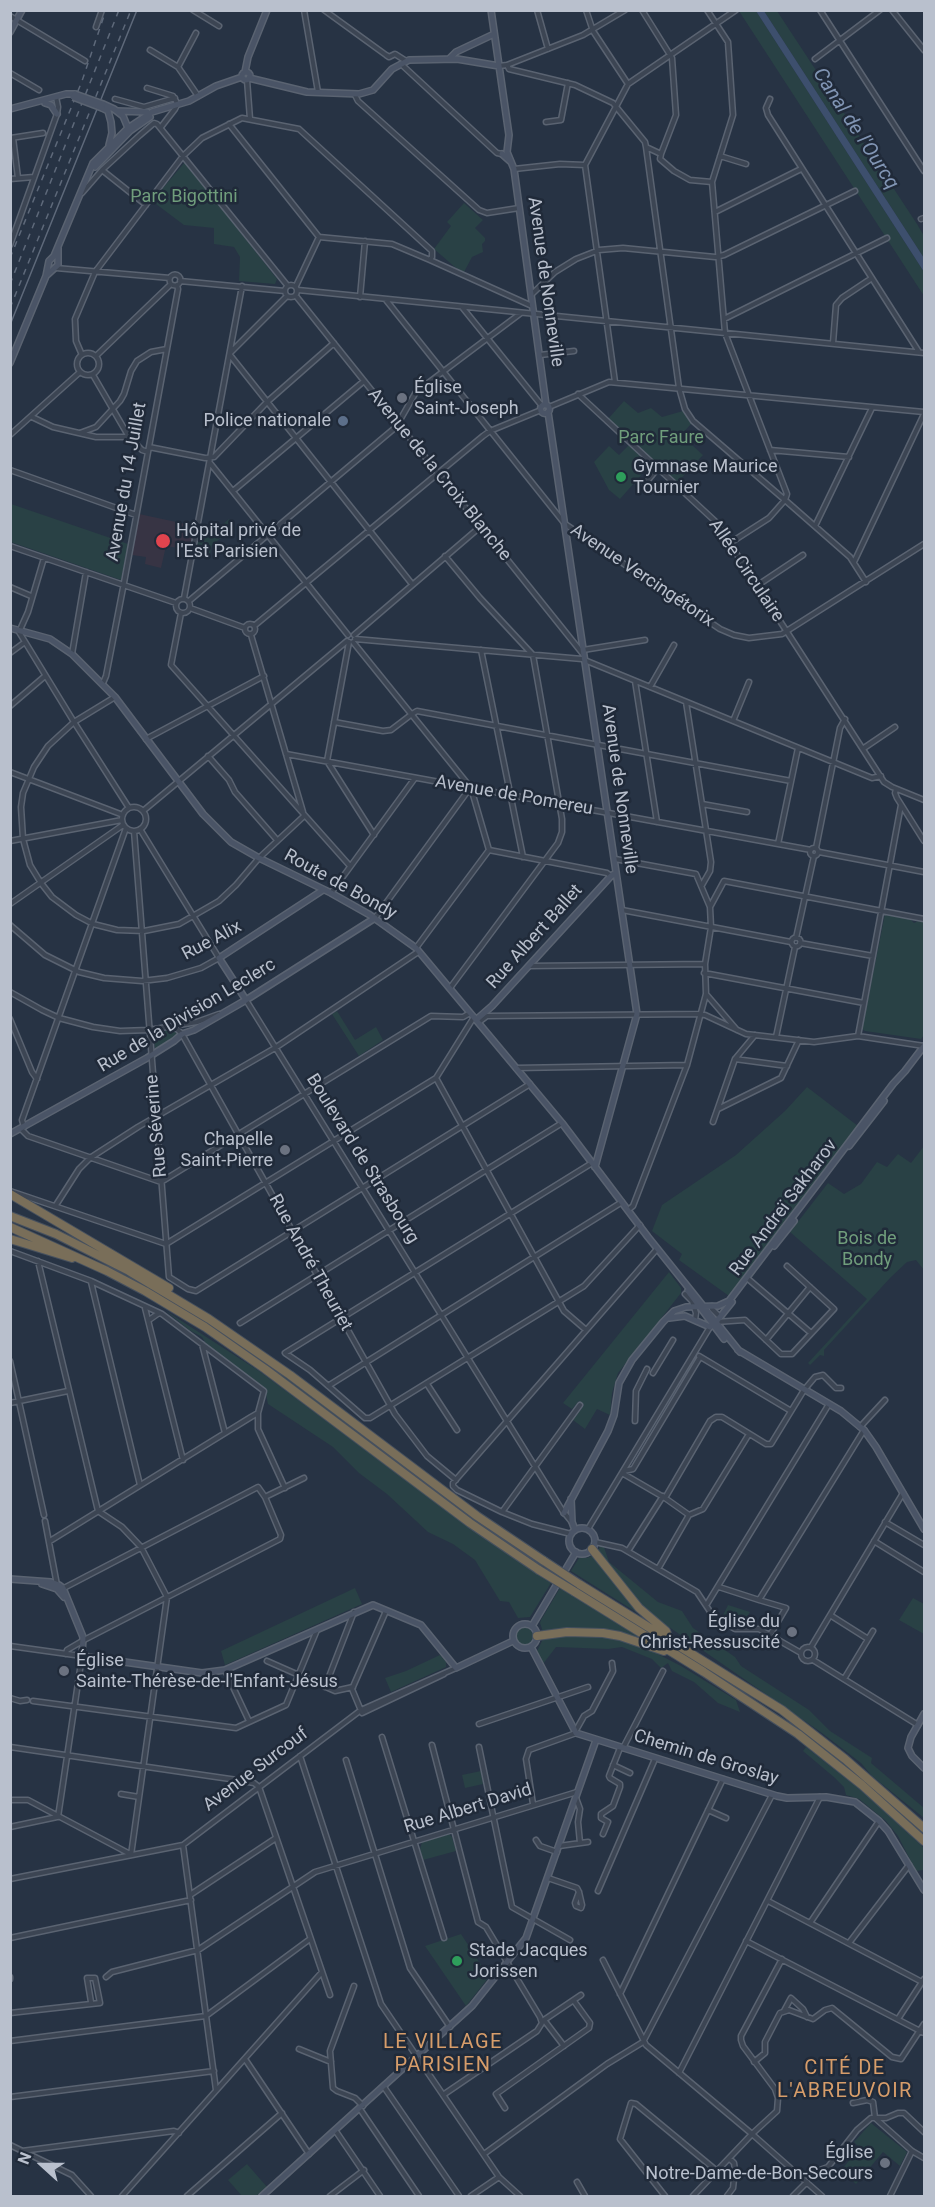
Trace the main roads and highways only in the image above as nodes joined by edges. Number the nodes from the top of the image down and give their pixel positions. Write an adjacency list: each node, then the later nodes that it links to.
1 (10, 1192): 6 (highway)
2 (10, 1216): 6 (highway)
3 (10, 1227): 5 (highway)
4 (10, 1239): 5 (highway)
5 (79, 1257): 10 (highway, bridge)
6 (179, 1300): 9 (highway, bridge)
7 (593, 1545): 9 (highway)
8 (537, 1636): 10 (highway)
9 (671, 1640): 11 (highway)
10 (673, 1653): 12 (highway)
11 (924, 1828)
12 (924, 1841)

